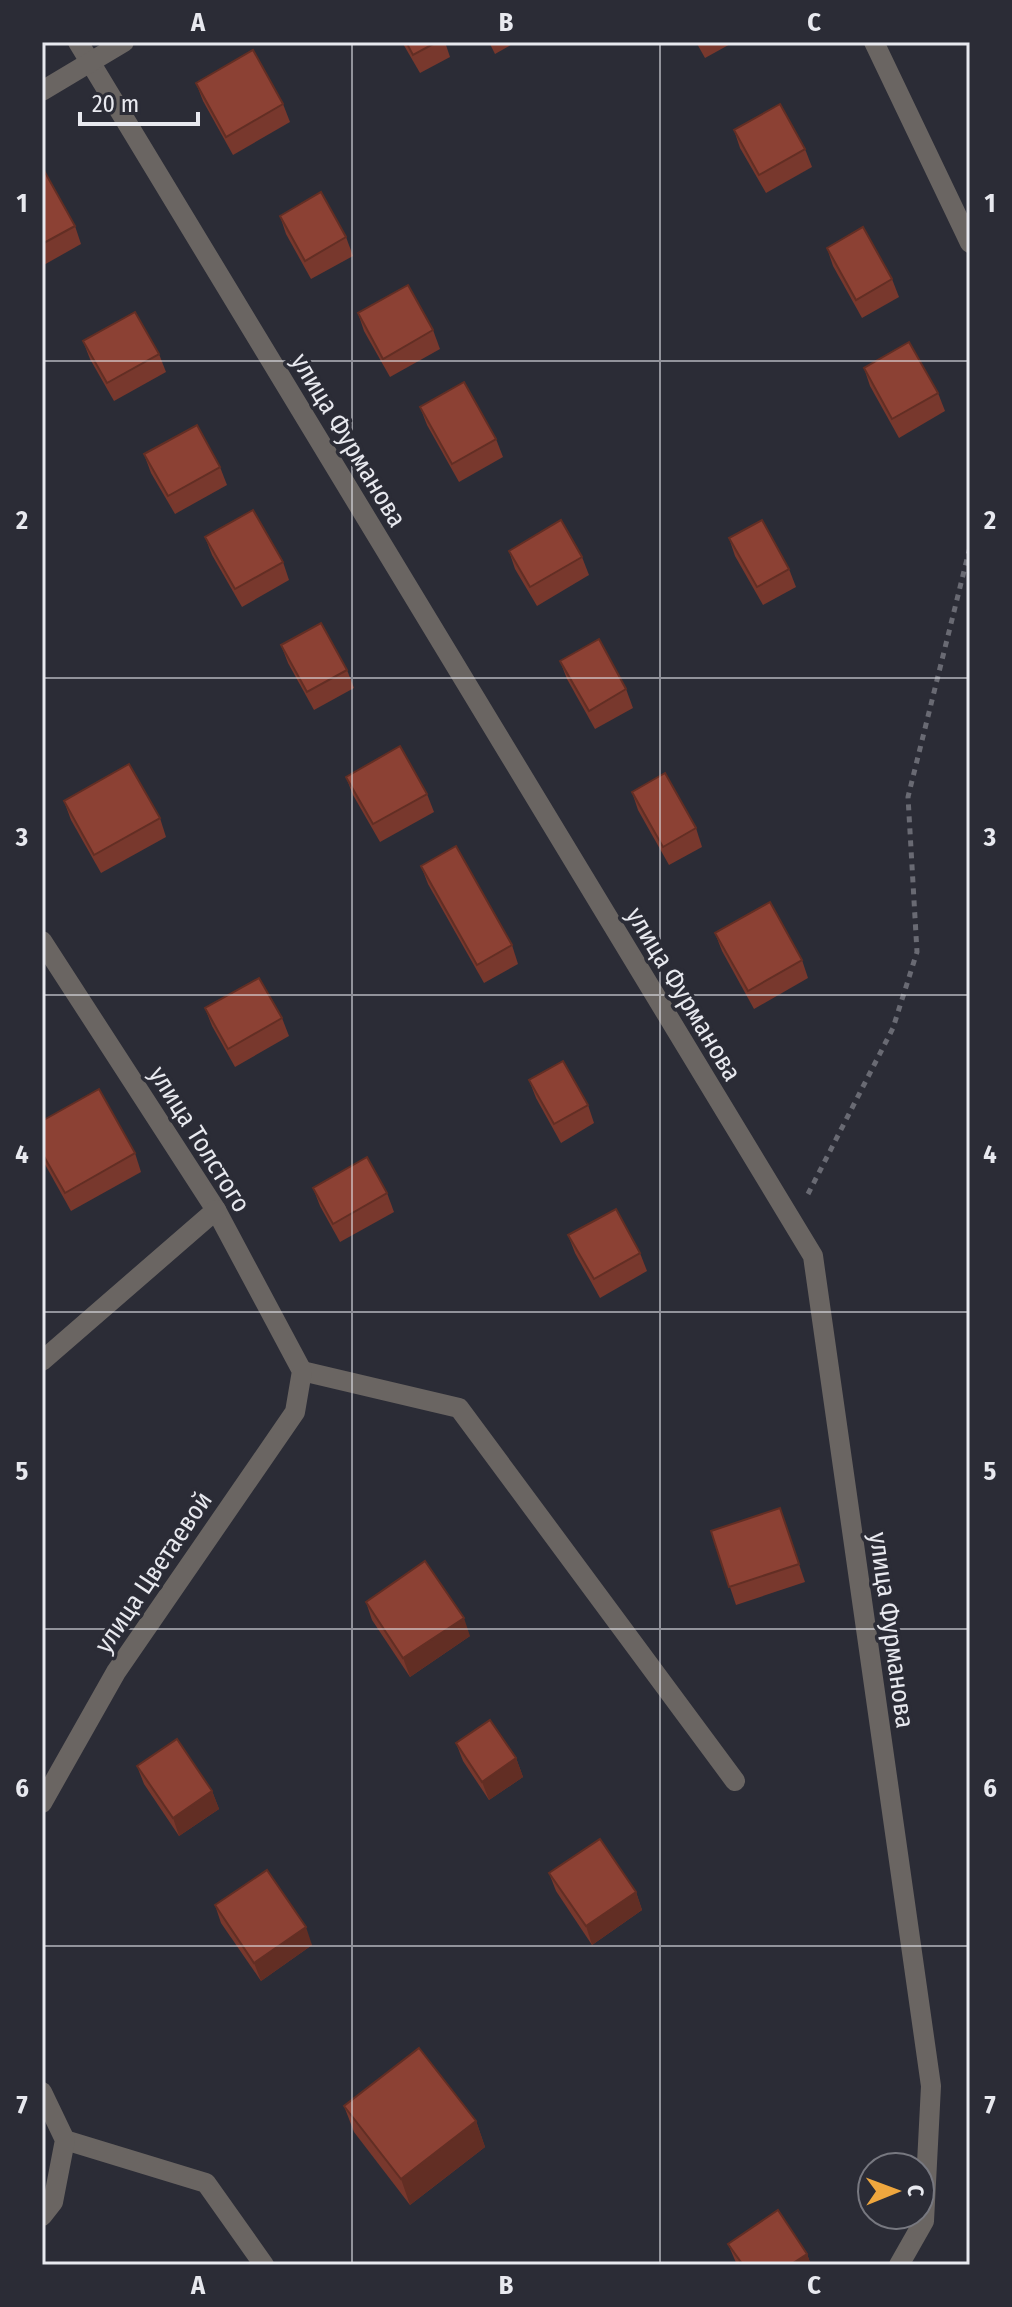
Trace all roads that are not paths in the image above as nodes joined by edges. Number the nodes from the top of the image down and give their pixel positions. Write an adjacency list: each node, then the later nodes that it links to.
1 (78, 42): 4 (street, улица Фурманова)
2 (124, 42): 4 (street)
3 (874, 42): 6 (street)
4 (89, 61): 5 (street); 17 (street, улица Фурманова)
5 (42, 91)
6 (970, 243)
7 (42, 941): 8 (street, улица Толстого)
8 (216, 1210): 9 (street); 10 (street, улица Толстого)
9 (42, 1361)
10 (302, 1371): 11 (street); 12 (street, улица Цветаевой)
11 (735, 1781)
12 (42, 1803)
13 (42, 2092): 14 (street)
14 (65, 2140): 15 (street); 16 (street)
15 (42, 2216)
16 (264, 2265)
17 (899, 2265)

